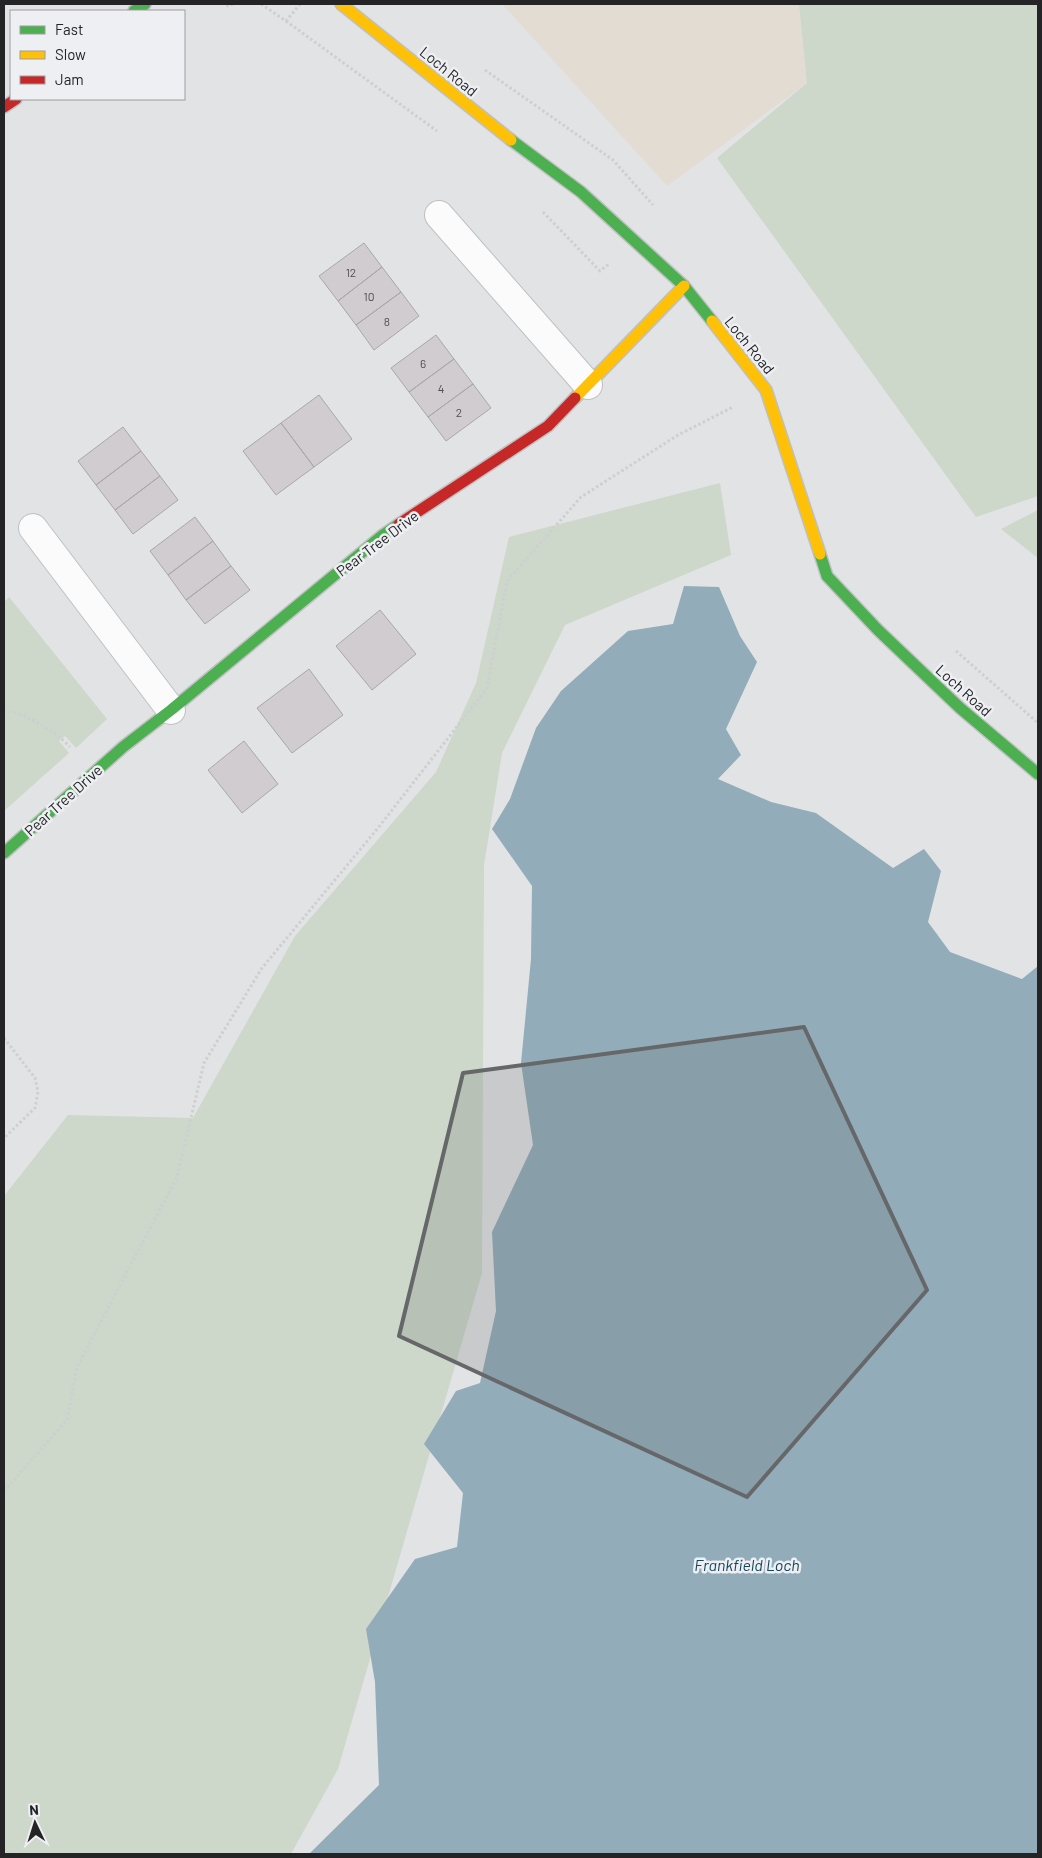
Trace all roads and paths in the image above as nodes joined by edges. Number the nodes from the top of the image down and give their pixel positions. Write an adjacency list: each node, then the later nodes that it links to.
1 (227, 4): 2 (path)
2 (233, 4)
3 (261, 4): 4 (path)
4 (300, 4)
5 (341, 4): 9 (street, Loch Road)
6 (15, 100): 7 (street)
7 (4, 108)
8 (439, 215): 10 (street)
9 (684, 286): 10 (street, Pear Tree Drive); 11 (street, Loch Road)
10 (588, 385): 14 (street, Pear Tree Drive)
11 (766, 390): 18 (street, Loch Road); 22 (path)
12 (33, 528): 14 (street)
13 (951, 646): 16 (path)
14 (171, 710): 17 (street, Pear Tree Drive)
15 (4, 711): 17 (path)
16 (1038, 723)
17 (94, 772): 19 (street, Pear Tree Drive)
18 (1038, 774)
19 (4, 853)
20 (4, 1038): 21 (path)
21 (4, 1138)
22 (4, 1491)

